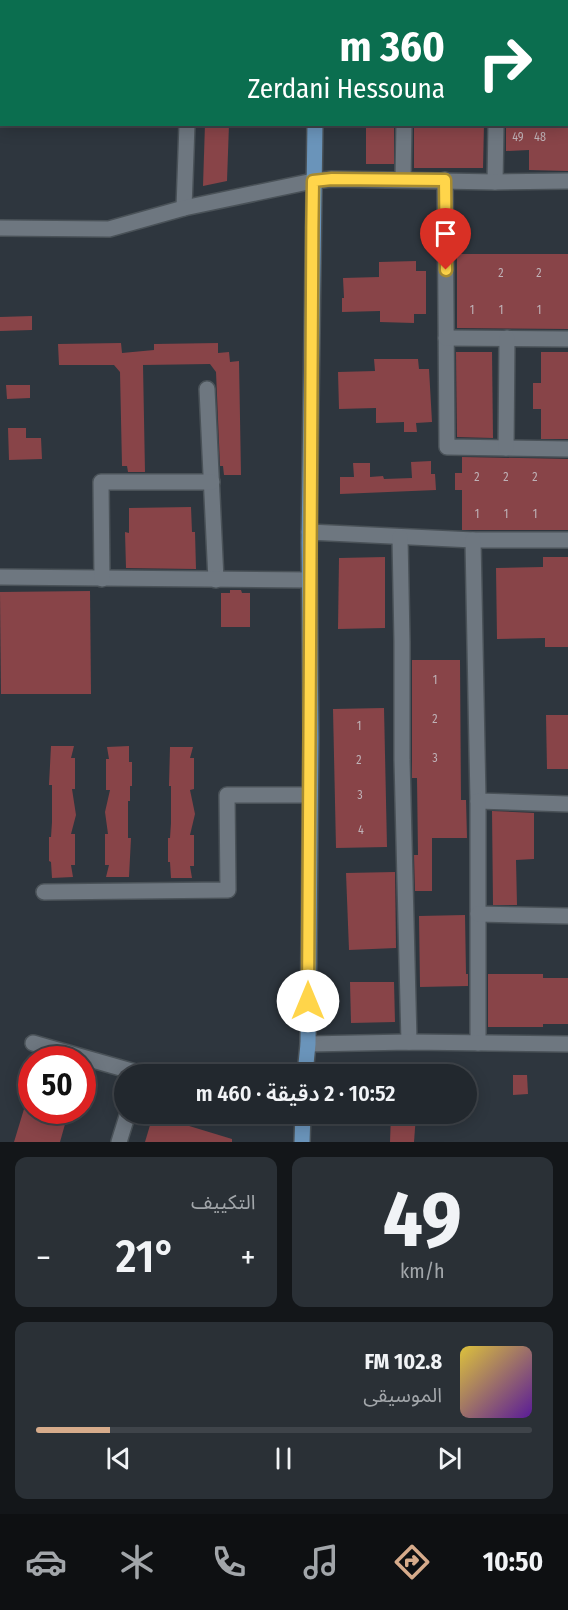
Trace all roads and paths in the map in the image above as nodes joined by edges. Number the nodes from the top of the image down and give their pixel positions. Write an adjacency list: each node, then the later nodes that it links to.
1 (187, 126): 10 (street)
2 (315, 126): 7 (main road)
3 (404, 126): 5 (street)
4 (496, 126): 9 (street)
5 (403, 179): 6 (street); 7 (street)
6 (445, 180): 9 (street); 12 (street)
7 (313, 181): 10 (street); 19 (main road)
8 (568, 181): 9 (street)
9 (495, 182)
10 (184, 208): 11 (street)
11 (0, 228)
12 (446, 338): 13 (street); 16 (street)
13 (507, 339): 14 (street); 16 (street)
14 (568, 339)
15 (207, 388): 18 (street)
16 (506, 448): 17 (street)
17 (568, 449)
18 (212, 482): 24 (street); 25 (street)
19 (309, 532): 20 (street); 26 (main road)
20 (400, 537): 21 (street); 33 (street)
21 (473, 540): 22 (street); 28 (street)
22 (568, 540)
23 (0, 577): 24 (street)
24 (102, 579): 25 (street)
25 (216, 580): 26 (street)
26 (309, 580): 27 (main road)
27 (310, 795): 30 (street); 36 (main road)
28 (478, 801): 29 (street); 31 (street)
29 (568, 804)
30 (44, 892)
31 (478, 914): 32 (street); 35 (street)
32 (568, 916)
33 (409, 1042): 35 (street); 36 (street)
34 (33, 1043): 39 (street)
35 (478, 1043): 37 (street)
36 (308, 1044): 38 (main road)
37 (568, 1044)
38 (306, 1064)
39 (114, 1066)
40 (125, 1124): 42 (street)
41 (303, 1124): 43 (main road)
42 (119, 1142)
43 (302, 1142)

